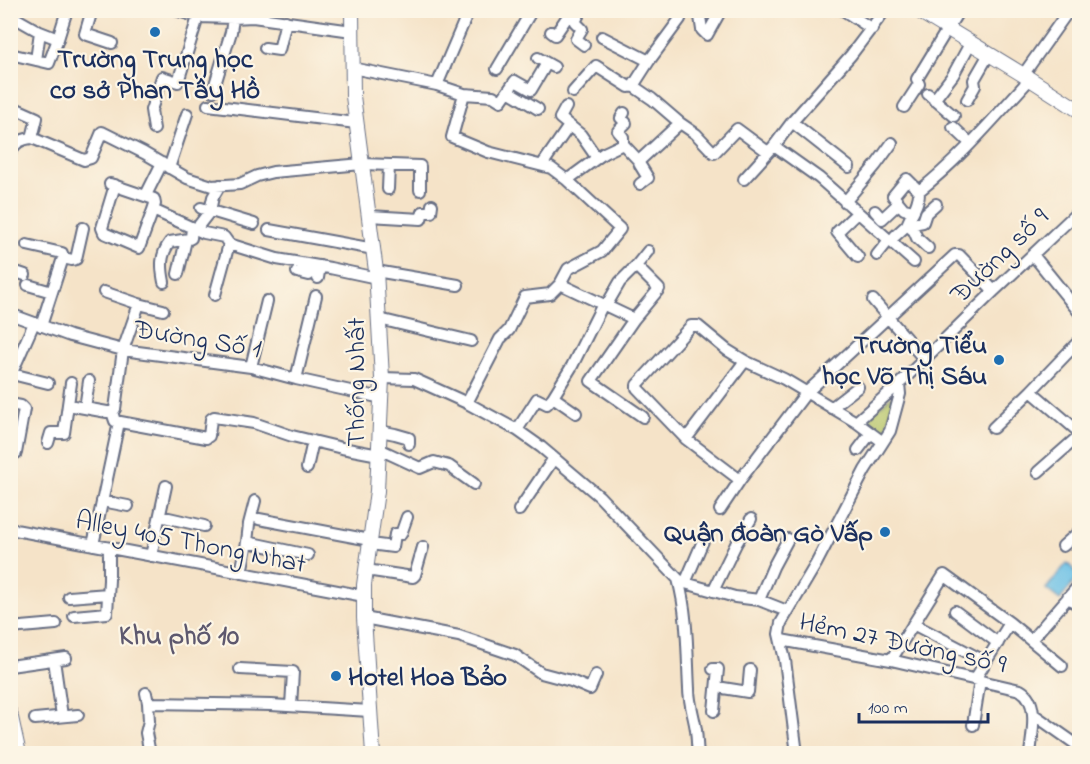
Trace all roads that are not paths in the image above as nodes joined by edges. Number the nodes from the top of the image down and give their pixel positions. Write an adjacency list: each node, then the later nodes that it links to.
1 (67, 10): 28 (street)
2 (92, 10): 30 (street)
3 (352, 10): 24 (main road, Thống Nhất)
4 (469, 10): 41 (street)
5 (532, 10): 39 (street)
6 (572, 10): 26 (street)
7 (581, 10): 31 (street)
8 (683, 10): 36 (street)
9 (699, 10): 10 (street)
10 (721, 10)
11 (843, 10): 22 (street)
12 (885, 10): 22 (street)
13 (917, 10): 23 (main road)
14 (958, 10): 23 (street)
15 (1069, 10): 40 (street)
16 (178, 11): 19 (street)
17 (11, 13): 25 (street)
18 (253, 14): 20 (street); 21 (street)
19 (198, 17): 20 (street); 60 (street)
20 (233, 18): 43 (street)
21 (286, 21): 24 (street); 32 (street)
22 (872, 29): 56 (street)
23 (947, 29): 29 (main road); 51 (street)
24 (352, 31): 38 (main road, Thống Nhất)
25 (40, 32): 28 (street); 35 (street)
26 (551, 32)
27 (602, 37): 36 (street)
28 (58, 39): 35 (street)
29 (971, 42): 34 (main road); 64 (street)
30 (112, 43)
31 (584, 45)
32 (265, 48)
33 (10, 54): 35 (street)
34 (989, 54): 40 (main road); 47 (street)
35 (36, 60)
36 (649, 61): 42 (street)
37 (546, 63): 44 (street)
38 (352, 68): 41 (street); 57 (main road, Thống Nhất)
39 (497, 69)
40 (1027, 77): 53 (main road); 64 (street)
41 (437, 85): 46 (street)
42 (633, 86): 45 (street); 58 (street)
43 (213, 91)
44 (508, 91): 46 (street); 52 (street)
45 (573, 92)
46 (464, 94): 71 (street)
47 (967, 100)
48 (208, 105): 57 (street)
49 (10, 106): 61 (street)
50 (566, 107): 59 (street)
51 (904, 107)
52 (538, 109)
53 (1080, 111)
54 (624, 113): 63 (street)
55 (187, 114): 72 (street)
56 (792, 122): 66 (street); 73 (street)
57 (356, 123): 69 (main road, Thống Nhất)
58 (680, 123): 66 (street); 68 (street)
59 (569, 126): 67 (street); 71 (street)
60 (154, 129)
61 (32, 138): 65 (street); 72 (street)
62 (892, 143): 83 (street)
63 (623, 144): 67 (street); 68 (street)
64 (970, 144): 80 (street)
65 (11, 149)
66 (771, 149): 74 (street); 83 (street)
67 (597, 158): 75 (street)
68 (639, 161): 76 (street)
69 (362, 164): 70 (street); 77 (street); 92 (main road, Thống Nhất)
70 (389, 165): 78 (street); 79 (street)
71 (542, 165): 75 (street)
72 (166, 166): 77 (street); 81 (street)
73 (849, 167)
74 (744, 179)
75 (567, 180): 118 (street)
76 (640, 184)
77 (220, 185): 86 (street)
78 (388, 189)
79 (420, 190)
80 (919, 191): 82 (street); 90 (street)
81 (146, 195): 87 (street); 87 (street)
82 (896, 200): 89 (street); 90 (street)
83 (845, 202): 91 (street)
84 (432, 204): 92 (street)
85 (936, 204): 94 (street)
86 (205, 209): 93 (street); 96 (street)
87 (153, 210): 96 (street)
88 (1080, 210): 106 (street, Đường số 9)
89 (875, 211)
90 (912, 211): 94 (street)
91 (857, 213): 98 (street); 107 (street)
92 (369, 216): 103 (main road, Thống Nhất)
93 (254, 224)
94 (907, 225): 98 (street); 102 (street)
95 (83, 228): 108 (street)
96 (194, 228): 99 (street); 100 (street)
97 (269, 230): 103 (street)
98 (892, 238): 105 (street); 109 (street)
99 (186, 240): 114 (street); 117 (street)
100 (229, 244): 110 (street); 123 (street)
101 (27, 245): 108 (street)
102 (928, 248)
103 (374, 249): 115 (main road, Thống Nhất)
104 (648, 251): 111 (street)
105 (877, 255)
106 (1033, 255): 121 (street, Đường số 9); 130 (street)
107 (858, 257)
108 (63, 258): 120 (street)
109 (914, 262)
110 (315, 265): 113 (street); 115 (street); 116 (street)
111 (636, 266): 128 (street); 133 (street)
112 (10, 270): 120 (street)
113 (297, 272)
114 (178, 274)
115 (376, 275): 119 (street); 134 (main road, Thống Nhất)
116 (318, 278)
117 (164, 282)
118 (560, 284): 128 (street); 155 (street)
119 (458, 285)
120 (52, 291): 135 (street)
121 (994, 291): 132 (street); 139 (street, Đường số 9)
122 (104, 292): 127 (street)
123 (215, 295)
124 (316, 296): 144 (street)
125 (873, 300): 132 (street)
126 (267, 301): 141 (street)
127 (139, 304): 129 (street); 138 (street)
128 (604, 305): 133 (street); 152 (street)
129 (164, 310)
130 (1080, 313)
131 (10, 314): 135 (street, Đường Số 1)
132 (887, 317): 139 (street); 151 (street)
133 (634, 319): 161 (street)
134 (379, 320): 137 (street); 143 (main road, Thống Nhất)
135 (38, 325): 138 (street, Đường Số 1); 142 (street)
136 (1080, 340): 150 (street)
137 (471, 341)
138 (123, 350): 141 (street, Đường Số 1); 159 (street)
139 (924, 359): 148 (street, Đường số 9)
140 (745, 361): 151 (street); 169 (street); 169 (street)
141 (251, 367): 144 (street, Đường Số 1)
142 (11, 376): 146 (street)
143 (382, 378): 153 (main road, Thống Nhất); 155 (street)
144 (296, 379): 153 (street, Đường Số 1)
145 (89, 381): 157 (street)
146 (48, 383)
147 (71, 384): 156 (street)
148 (899, 384): 163 (street, Đường số 9); 171 (street)
149 (858, 387): 158 (street)
150 (1031, 391): 164 (street); 168 (street)
151 (806, 393): 158 (street); 180 (street)
152 (553, 397): 160 (street); 165 (street)
153 (381, 398): 166 (main road, Thống Nhất)
154 (10, 404): 176 (street)
155 (467, 404): 165 (street)
156 (68, 405): 157 (street); 172 (street)
157 (85, 408): 159 (street)
158 (831, 408): 163 (street)
159 (112, 412): 162 (street)
160 (576, 413)
161 (643, 417)
162 (119, 422): 170 (street); 183 (street)
163 (856, 422): 167 (street)
164 (993, 428)
165 (517, 430): 177 (street)
166 (380, 431): 173 (street); 175 (main road, Thống Nhất)
167 (871, 433): 171 (street); 174 (street)
168 (1080, 434): 179 (street)
169 (686, 438): 180 (street)
170 (313, 441): 175 (street); 178 (street)
171 (883, 442): 216 (street)
172 (48, 443)
173 (409, 444)
174 (858, 450)
175 (379, 452): 181 (street); 196 (main road, Thống Nhất)
176 (16, 453)
177 (554, 458): 186 (street); 207 (street)
178 (307, 468)
179 (1038, 472)
180 (740, 480): 187 (street)
181 (474, 484)
182 (166, 486): 188 (street)
183 (102, 501): 185 (street); 199 (street)
184 (255, 501): 198 (street)
185 (128, 506)
186 (519, 510)
187 (720, 510)
188 (160, 516): 192 (street); 204 (street)
189 (407, 517): 196 (street)
190 (259, 519): 196 (street)
191 (751, 519): 209 (street)
192 (204, 526)
193 (10, 529): 199 (street, Alley 405 Thong Nhat)
194 (1080, 531): 200 (street)
195 (788, 539): 214 (street)
196 (370, 542): 205 (main road, Thống Nhất)
197 (703, 542): 207 (street)
198 (247, 543): 203 (street); 206 (street)
199 (93, 545): 202 (street, Alley 405 Thong Nhat)
200 (1063, 546)
201 (423, 547): 205 (street)
202 (109, 548): 204 (street, Alley 405 Thong Nhat); 210 (street)
203 (309, 555)
204 (152, 556): 206 (street, Alley 405 Thong Nhat)
205 (366, 570): 211 (main road, Thống Nhất)
206 (241, 573): 211 (street, Alley 405 Thong Nhat)
207 (681, 581): 209 (street); 253 (street)
208 (1080, 584): 213 (street)
209 (713, 591): 214 (street)
210 (108, 594): 212 (street); 218 (street)
211 (364, 596): 219 (main road, Thống Nhất)
212 (69, 597)
213 (1068, 597): 215 (street); 225 (street)
214 (759, 600): 216 (street)
215 (1080, 607)
216 (787, 611): 224 (street)
217 (955, 611): 226 (street)
218 (74, 616)
219 (364, 618): 236 (street); 240 (main road, Thống Nhất)
220 (1010, 623): 222 (street); 225 (street); 226 (street)
221 (56, 624): 223 (street)
222 (913, 624): 229 (street); 230 (street)
223 (10, 627)
224 (781, 640): 229 (street, Hẻm 27 Đường số 9); 254 (street)
225 (1030, 640): 232 (street)
226 (998, 643): 230 (street)
227 (66, 658): 228 (street)
228 (54, 660): 231 (street); 245 (street)
229 (891, 660): 237 (street, Hẻm 27 Đường số 9)
230 (986, 662): 237 (street)
231 (10, 666)
232 (1062, 666)
233 (240, 669): 239 (street)
234 (713, 669): 238 (street)
235 (750, 670): 238 (street)
236 (596, 675)
237 (977, 680): 243 (street, Hẻm 27 Đường số 9); 247 (street)
238 (717, 687): 241 (street)
239 (291, 706): 240 (street); 251 (street)
240 (370, 711): 252 (main road, Thống Nhất)
241 (714, 711)
242 (10, 713): 248 (main road)
243 (1033, 714): 249 (street); 255 (street)
244 (78, 715): 245 (street)
245 (62, 716): 246 (street)
246 (35, 719)
247 (973, 725)
248 (13, 737): 250 (main road)
249 (1080, 747)
250 (19, 753)
251 (150, 753)
252 (373, 753)
253 (698, 753)
254 (797, 753)
255 (1030, 753)

